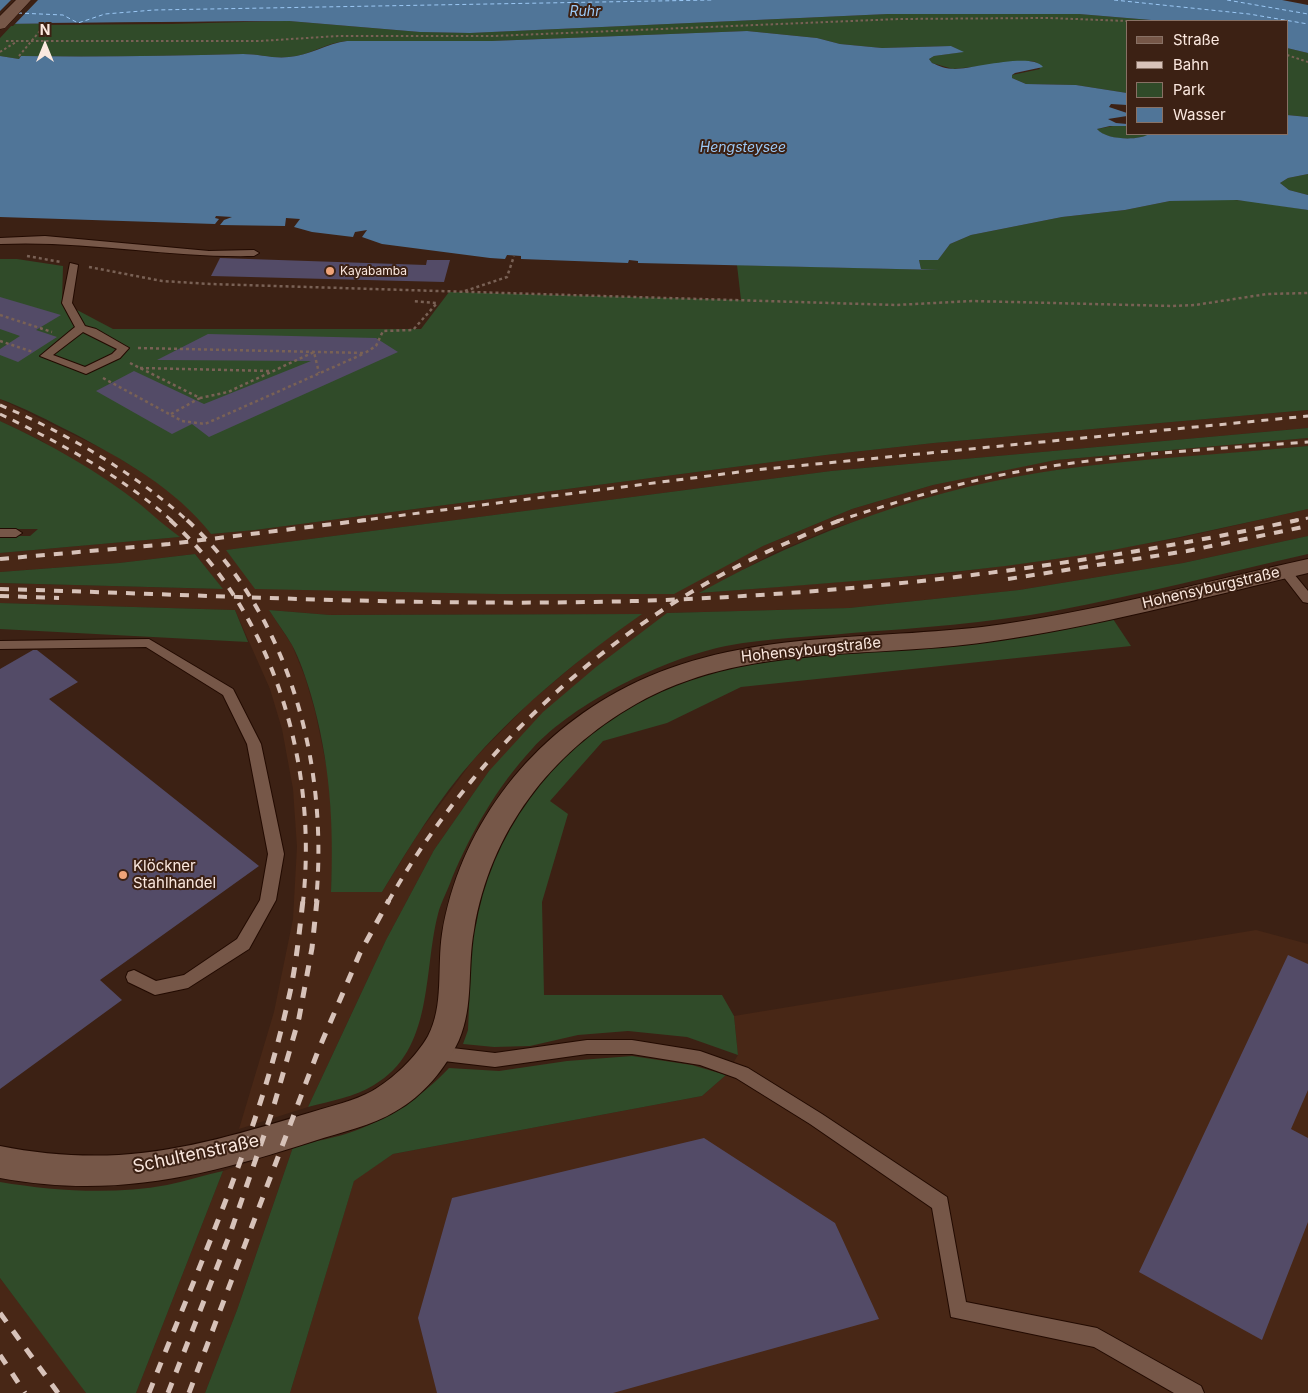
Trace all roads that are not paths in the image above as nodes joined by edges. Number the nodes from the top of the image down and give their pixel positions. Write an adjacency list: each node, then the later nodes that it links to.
1 (21, 3): 2 (main road)
2 (0, 25)
3 (0, 242): 4 (lane)
4 (254, 253)
5 (73, 264): 6 (lane)
6 (81, 328): 6 (lane)
7 (0, 533): 8 (lane)
8 (16, 533)
9 (1297, 569): 10 (lane); 13 (street, Hohensyburgstraße)
10 (1308, 599)
11 (0, 645): 12 (lane)
12 (134, 977)
13 (435, 1053): 14 (street, Hohensyburgstraße); 16 (lane)
14 (302, 1130): 15 (street, Schultenstraße)
15 (0, 1162)
16 (1194, 1393)

